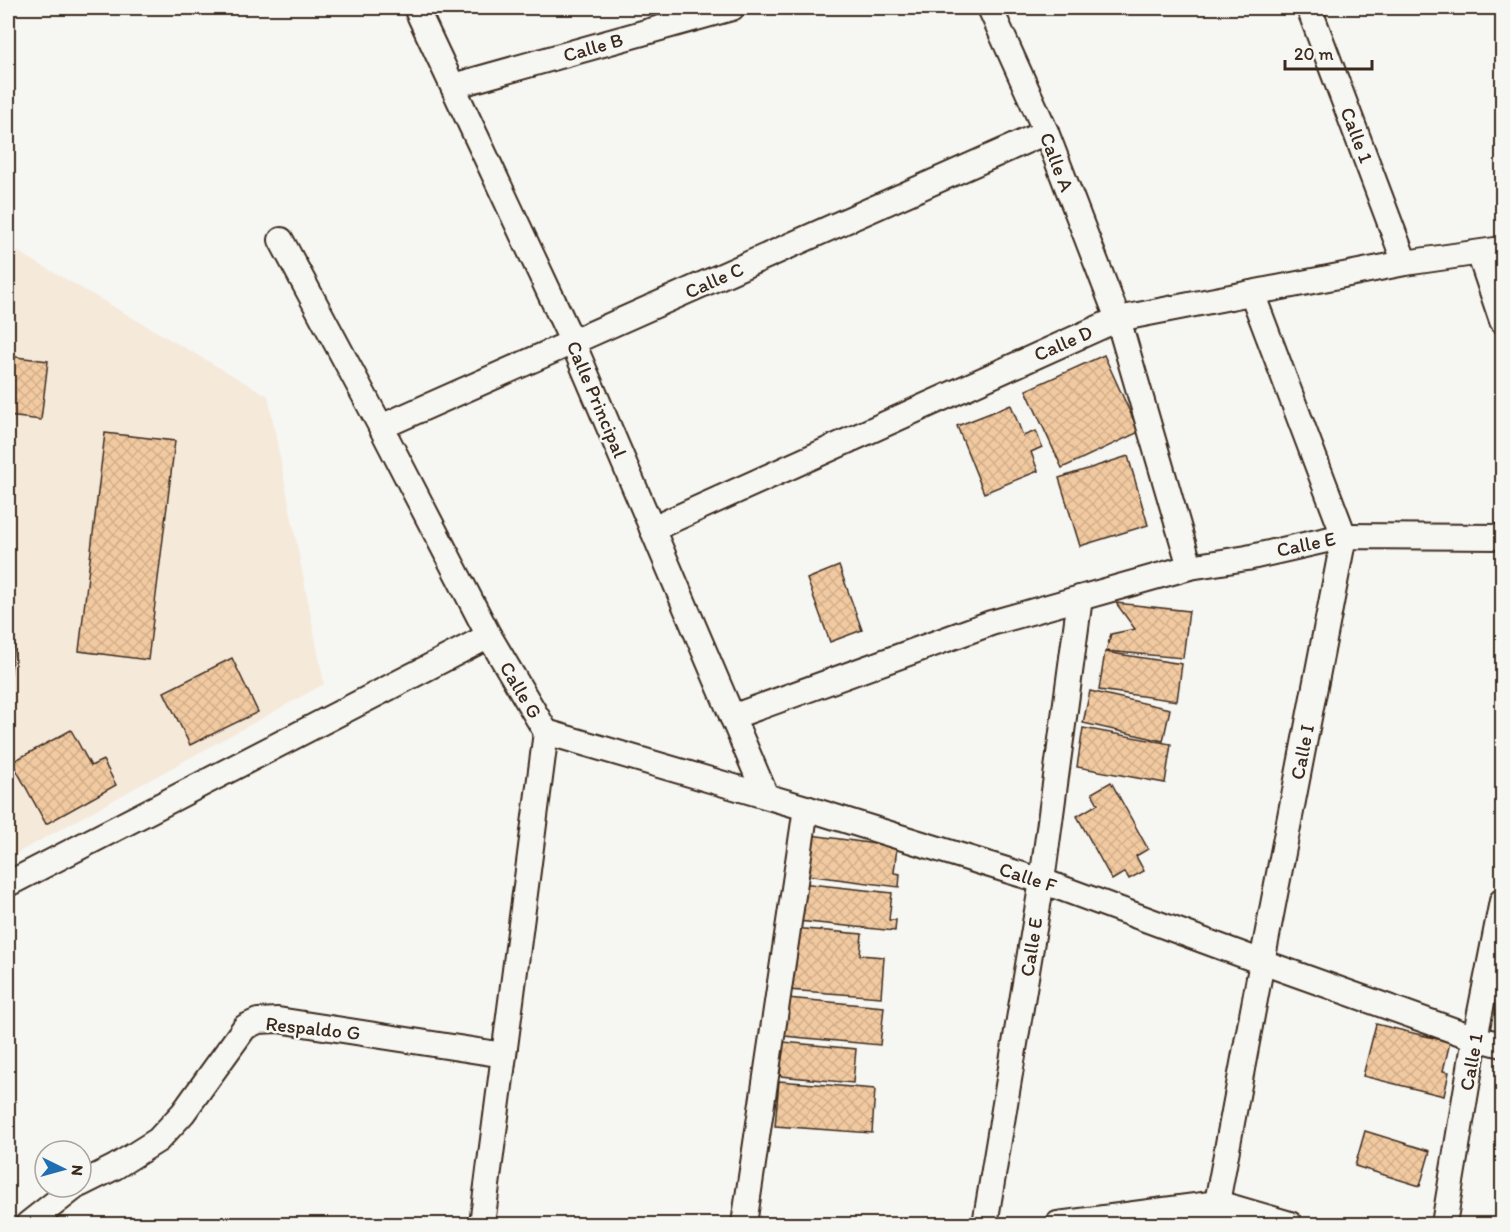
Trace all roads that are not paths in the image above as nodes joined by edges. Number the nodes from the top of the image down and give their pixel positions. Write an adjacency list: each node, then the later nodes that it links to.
1 (416, 8): 5 (street, Calle Principal)
2 (732, 8): 5 (street, Calle B)
3 (990, 8): 6 (street, Calle A)
4 (1309, 8): 9 (street, Calle 1)
5 (453, 86): 13 (street, Calle Principal)
6 (1046, 132): 11 (street, Calle A); 13 (street, Calle C)
7 (281, 240): 14 (street, Calle G)
8 (1491, 251): 9 (street, Calle D); 12 (street)
9 (1405, 263): 10 (street, Calle D)
10 (1252, 293): 11 (street, Calle D); 16 (street)
11 (1118, 319): 15 (street, Calle D); 18 (street, Calle A)
12 (1503, 321)
13 (573, 343): 14 (street, Calle C); 15 (street, Calle Principal)
14 (381, 427): 20 (street, Calle G)
15 (652, 529): 21 (street, Calle Principal)
16 (1344, 536): 17 (street, Calle E); 18 (street, Calle E); 28 (street, Calle I)
17 (1503, 537)
18 (1190, 567): 19 (street, Calle E)
19 (1080, 597): 21 (street, Calle E); 25 (street, Calle E)
20 (489, 636): 22 (street, Calle G); 26 (street)
21 (732, 717): 23 (street, Calle Principal)
22 (546, 732): 23 (street, Calle F); 31 (street, Calle G)
23 (766, 796): 24 (street, Calle F)
24 (806, 808): 25 (street, Calle F); 37 (street)
25 (1041, 880): 28 (street, Calle F); 38 (street, Calle E)
26 (8, 884)
27 (1503, 901): 29 (street, Calle 1)
28 (1262, 962): 29 (street, Calle F); 34 (street, Calle I)
29 (1474, 1038): 30 (street, Calle F); 41 (street, Calle 1)
30 (1503, 1045)
31 (504, 1055): 32 (street, Respaldo G); 36 (street, Calle G)
32 (93, 1178)
33 (60, 1199): 35 (street)
34 (1216, 1214): 39 (street); 40 (street)
35 (28, 1224)
36 (482, 1224)
37 (744, 1224)
38 (986, 1224)
39 (1058, 1224)
40 (1290, 1224)
41 (1444, 1224)

